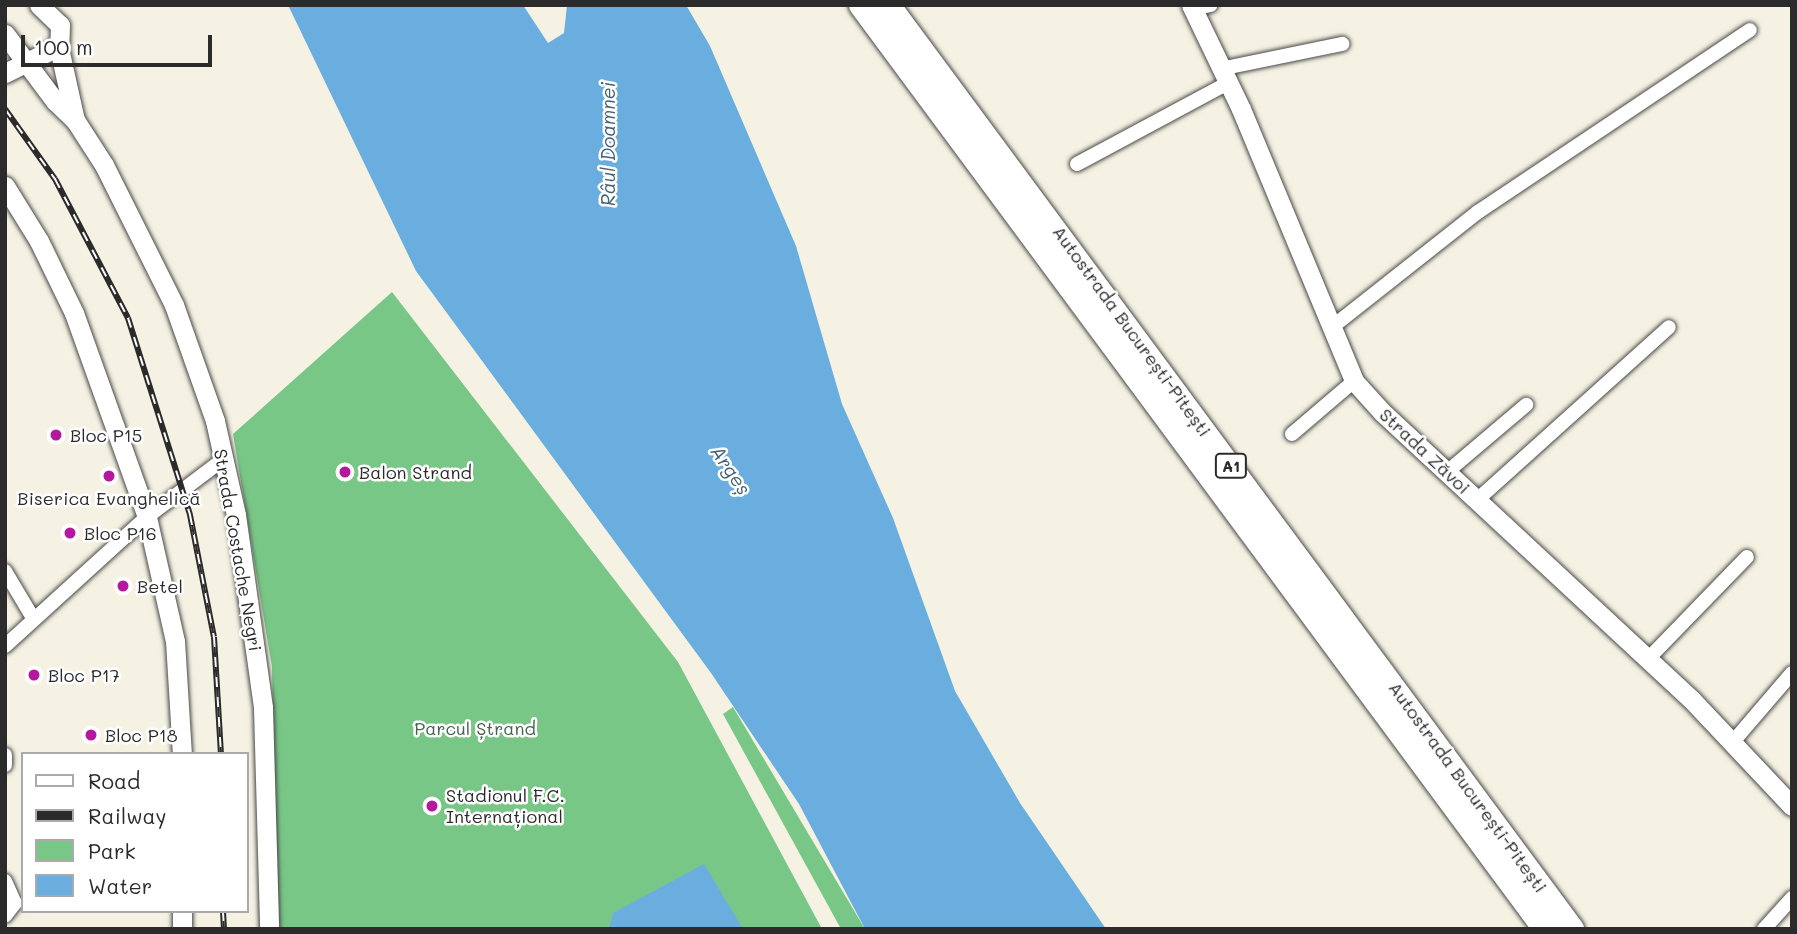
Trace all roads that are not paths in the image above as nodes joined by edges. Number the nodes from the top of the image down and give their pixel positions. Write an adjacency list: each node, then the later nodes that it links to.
1 (39, 5): 8 (main road, Strada Costache Negri)
2 (861, 5): 39 (highway, Autostrada București-Pitești / A1)
3 (888, 5): 40 (highway, Autostrada București-Pitești / A1)
4 (1198, 7): 11 (main road, Strada Zăvoi)
5 (1750, 30): 16 (street)
6 (5, 34): 9 (main road, Strada Costache Negri)
7 (1342, 44): 11 (street)
8 (59, 46): 9 (main road); 12 (main road, Strada Costache Negri)
9 (24, 63): 10 (main road); 12 (main road, Strada Costache Negri)
10 (5, 73)
11 (1224, 76): 13 (street); 16 (main road, Strada Zăvoi)
12 (75, 120): 20 (main road, Strada Costache Negri)
13 (1077, 164)
14 (5, 186): 23 (main road)
15 (1669, 327): 22 (street)
16 (1331, 328): 17 (main road, Strada Zăvoi)
17 (1354, 381): 19 (street); 21 (main road, Strada Zăvoi)
18 (1526, 405): 21 (street)
19 (1292, 434)
20 (225, 458): 23 (street); 38 (main road, Strada Costache Negri)
21 (1447, 472): 22 (main road, Strada Zăvoi)
22 (1477, 500): 28 (main road, Strada Zăvoi)
23 (148, 517): 26 (street); 31 (main road)
24 (1747, 557): 28 (street)
25 (5, 570): 26 (street)
26 (33, 618): 27 (street)
27 (5, 646)
28 (1648, 659): 30 (main road, Strada Zăvoi)
29 (1792, 673): 30 (street)
30 (1731, 743): 34 (main road, Strada Zăvoi)
31 (182, 752)
32 (5, 755): 33 (street)
33 (5, 765)
34 (1791, 803)
35 (5, 881): 37 (street)
36 (1792, 898): 41 (street)
37 (5, 916)
38 (269, 929)
39 (1545, 929)
40 (1572, 929)
41 (1763, 929)

